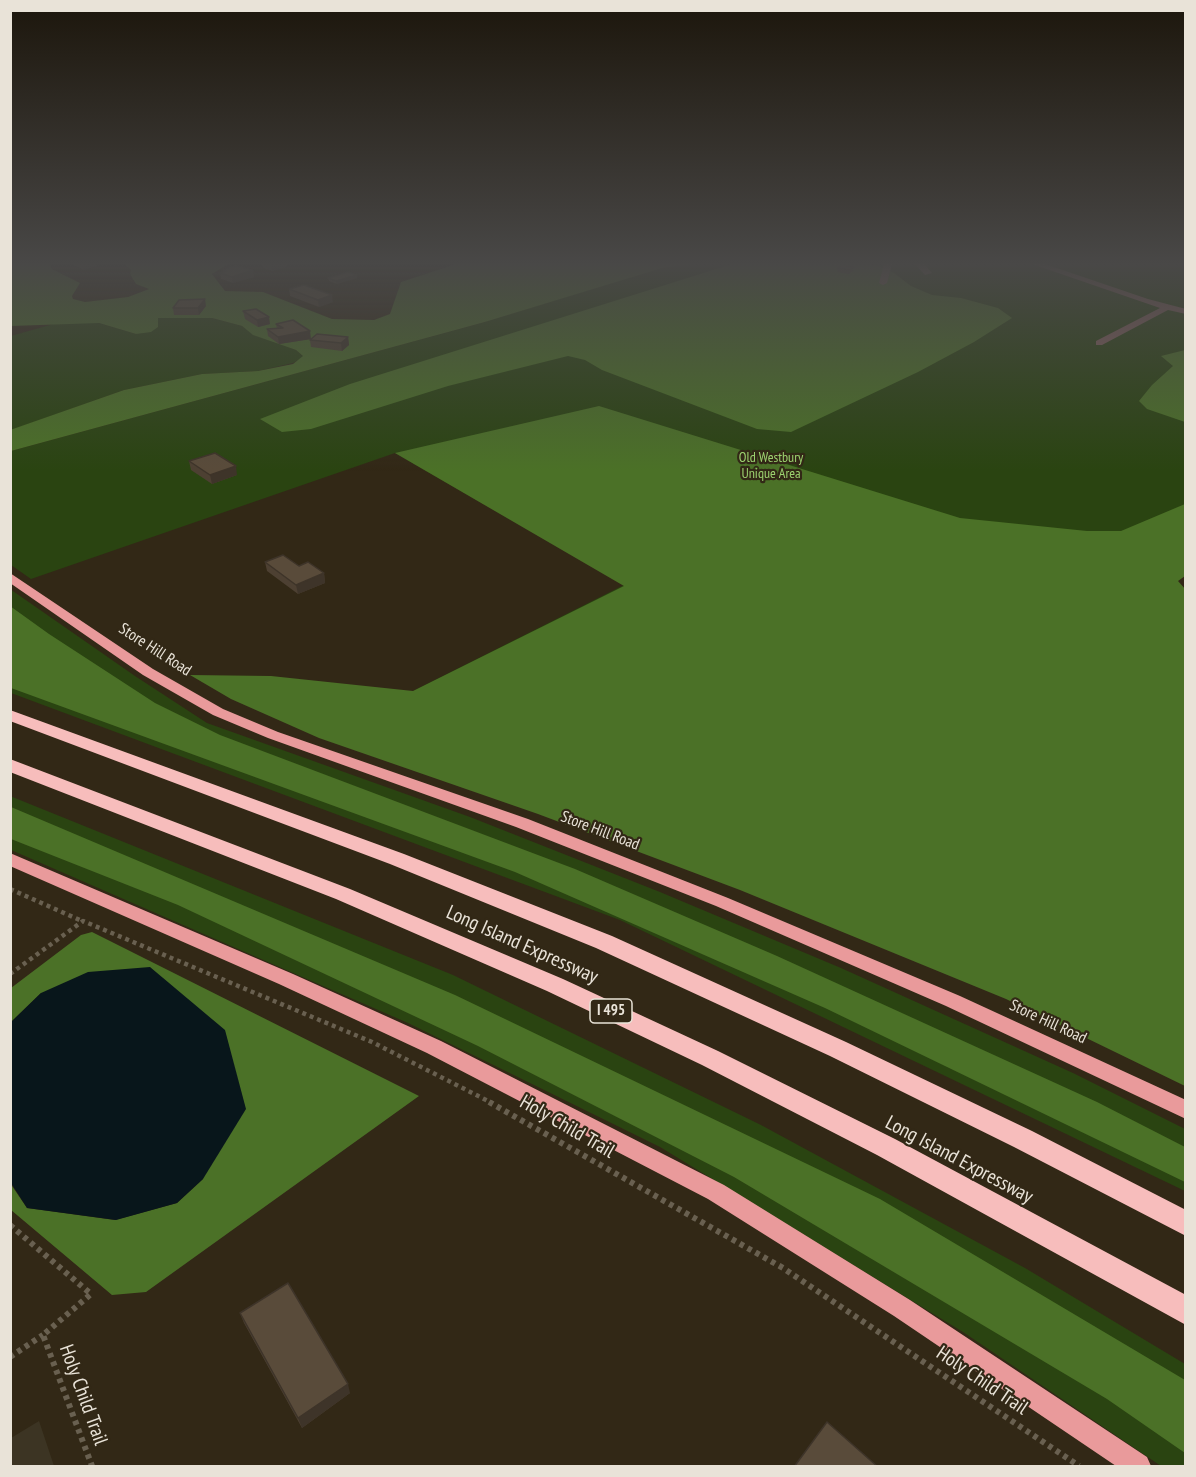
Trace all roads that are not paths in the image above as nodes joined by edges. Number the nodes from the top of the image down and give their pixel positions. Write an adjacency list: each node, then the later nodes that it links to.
1 (1118, 333): 2 (lane)
2 (1099, 343)
3 (10, 577): 7 (main road, Store Hill Road)
4 (10, 715): 8 (highway, Long Island Expressway)
5 (10, 765): 9 (highway, Long Island Expressway / I 495)
6 (10, 859): 10 (main road)
7 (1185, 1110)
8 (1185, 1224)
9 (1185, 1311)
10 (1137, 1467)

